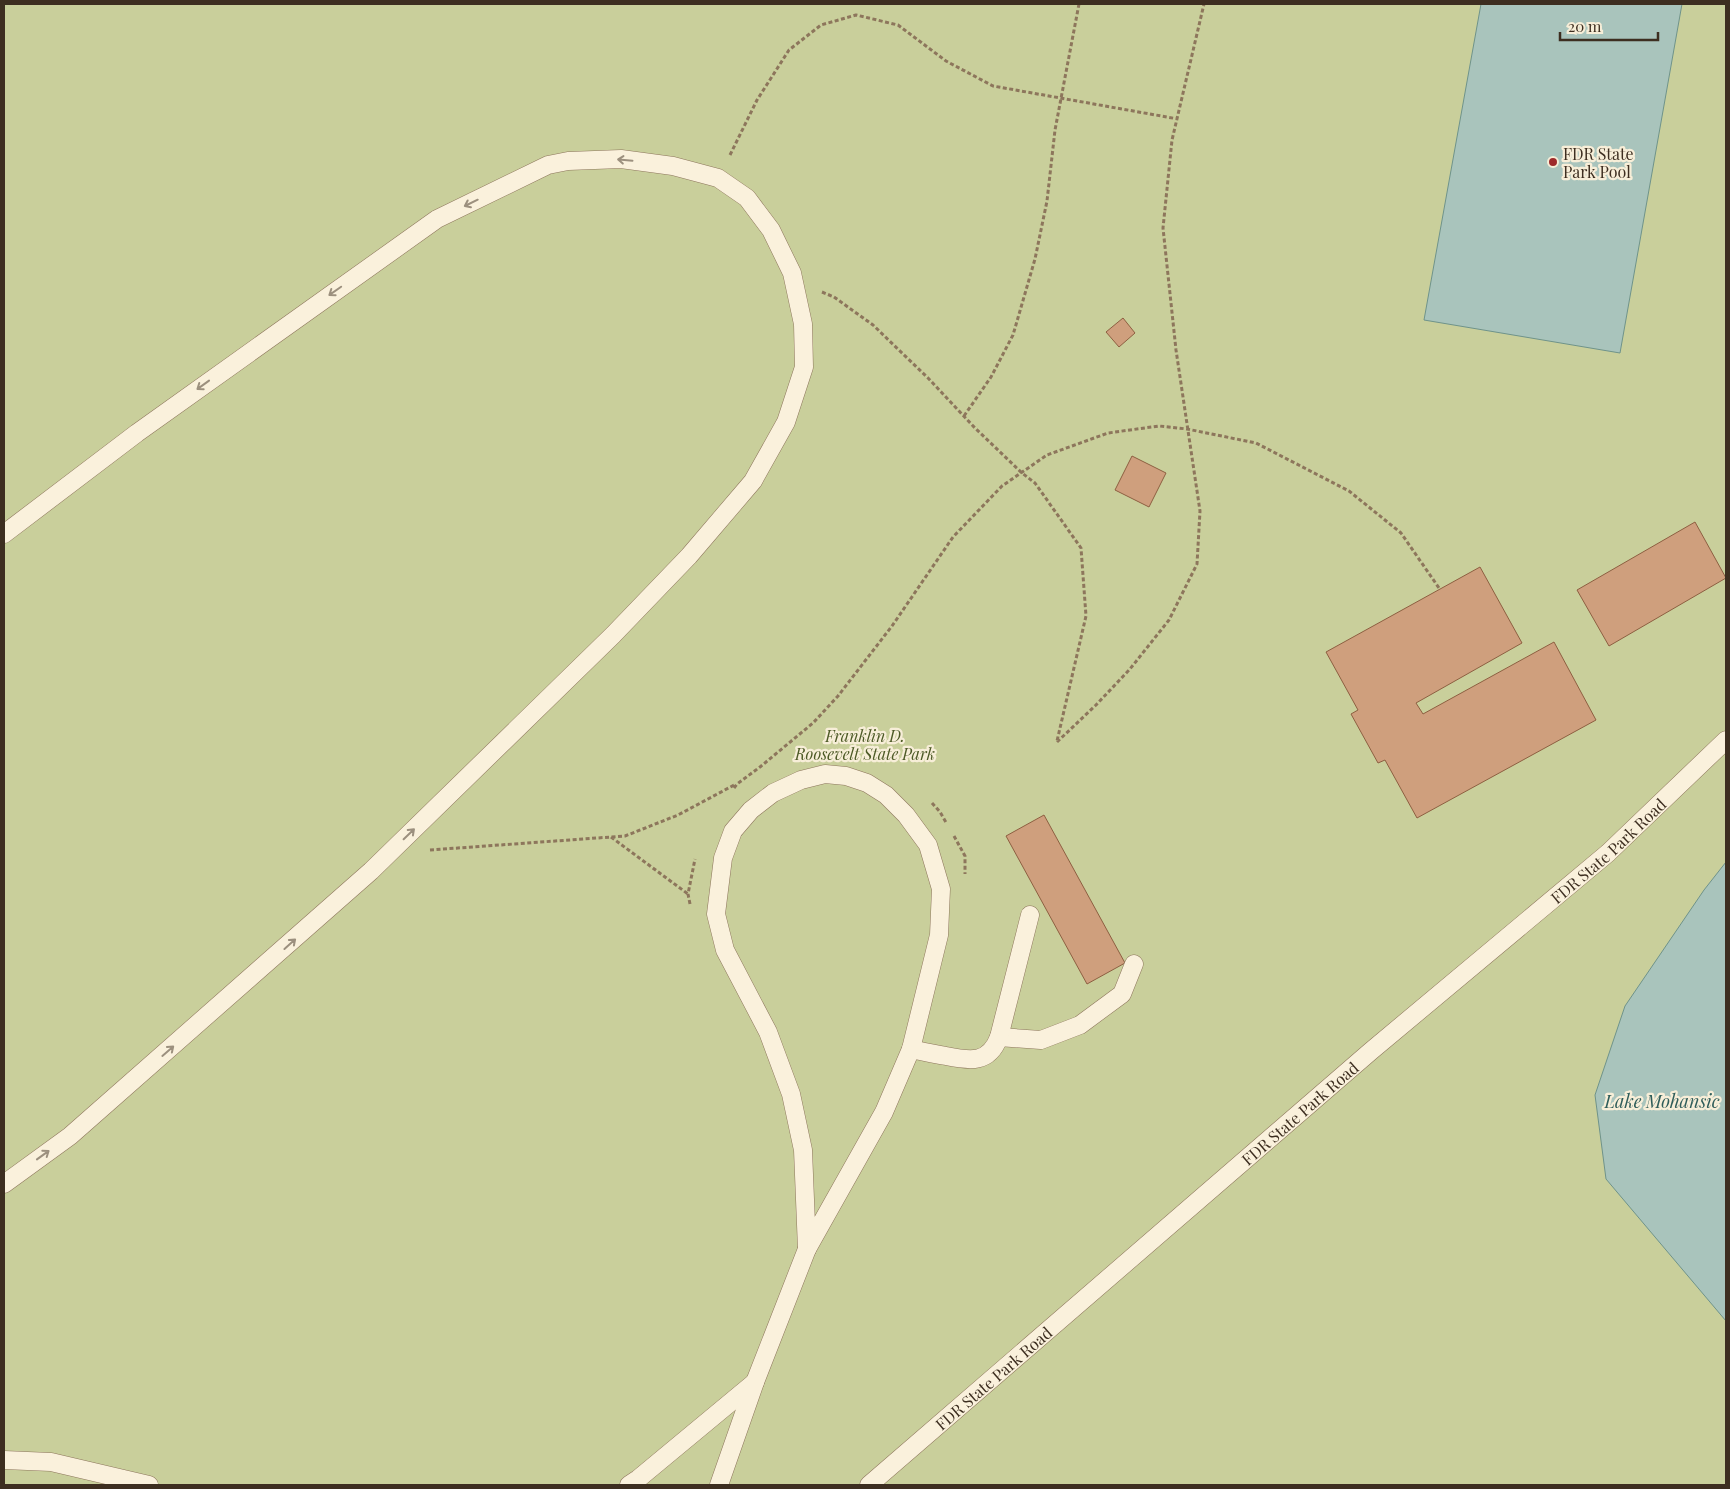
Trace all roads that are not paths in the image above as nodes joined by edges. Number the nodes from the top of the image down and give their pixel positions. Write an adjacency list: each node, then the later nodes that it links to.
1 (4, 534): 7 (lane, one-way to 1)
2 (1726, 740): 14 (lane, FDR State Park Road)
3 (1030, 915): 5 (lane)
4 (1134, 964): 5 (lane)
5 (999, 1037): 6 (lane)
6 (911, 1050): 8 (lane); 8 (lane)
7 (4, 1184)
8 (808, 1249): 9 (lane)
9 (755, 1382): 12 (lane); 13 (lane)
10 (4, 1460): 11 (lane)
11 (149, 1485)
12 (629, 1485)
13 (719, 1485)
14 (869, 1485)

